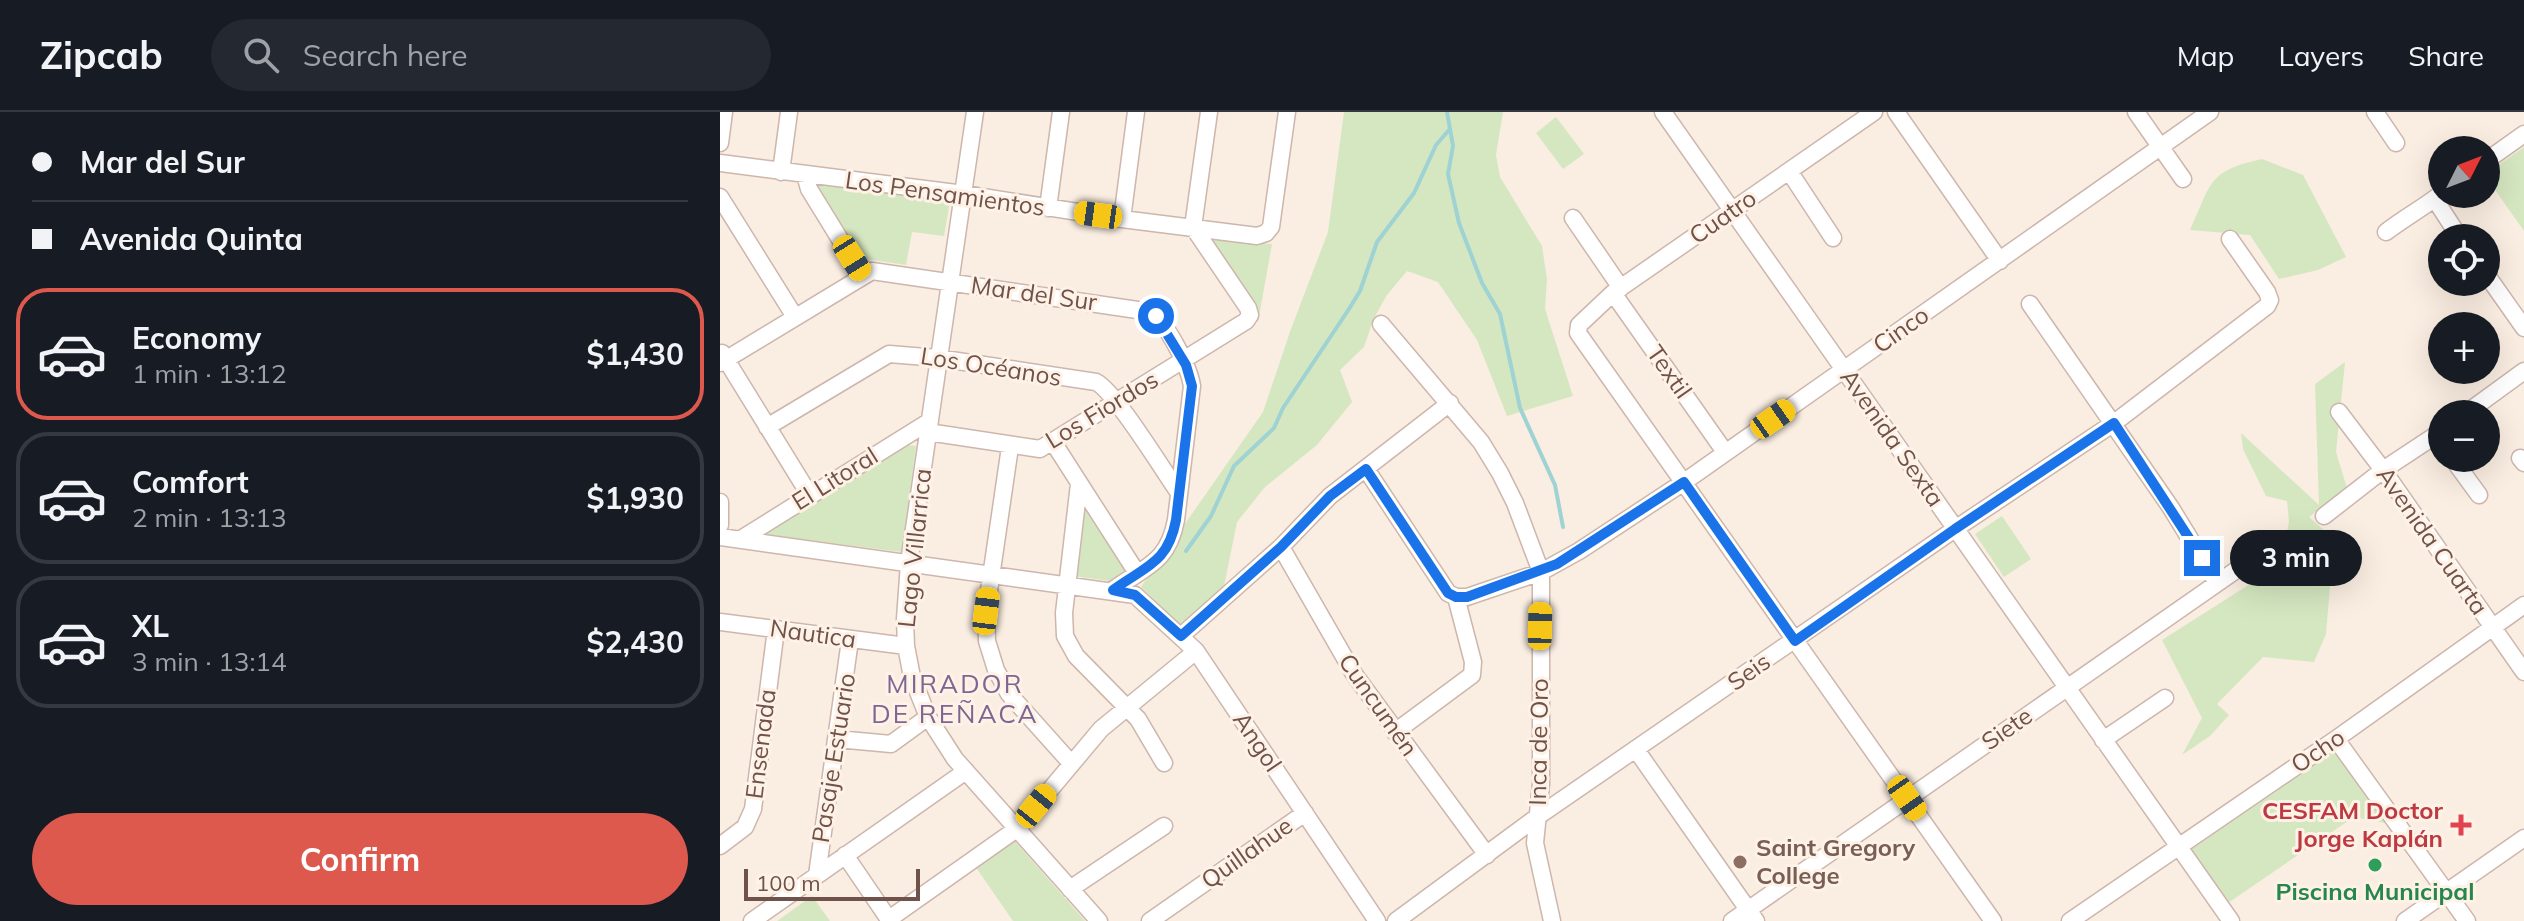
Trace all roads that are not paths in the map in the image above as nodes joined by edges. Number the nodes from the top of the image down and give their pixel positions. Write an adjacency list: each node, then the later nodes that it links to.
1 (724, 112): 15 (street)
2 (789, 112): 21 (street)
3 (975, 112): 24 (street, Lago Villarrica)
4 (1061, 112): 27 (street)
5 (1136, 112): 30 (street)
6 (1209, 112): 31 (street)
7 (1287, 112): 31 (street, Los Pensamientos)
8 (1663, 112): 28 (street, Avenida Sexta)
9 (1874, 112): 20 (street, Cuatro)
10 (1896, 112): 35 (street)
11 (2136, 112): 17 (street)
12 (2210, 112): 17 (street, Cinco)
13 (2375, 112): 16 (street)
14 (2524, 134): 18 (street)
15 (720, 143)
16 (2396, 143)
17 (2160, 146): 23 (street); 35 (street, Cinco)
18 (2500, 151)
19 (720, 163): 21 (street, Los Pensamientos)
20 (1789, 171): 28 (street, Cuatro); 33 (street)
21 (781, 172): 22 (street, Los Pensamientos)
22 (805, 175): 24 (street, Los Pensamientos); 36 (street)
23 (2183, 179)
24 (964, 194): 27 (street, Los Pensamientos); 37 (street, Lago Villarrica)
25 (720, 197): 41 (street)
26 (2428, 202): 32 (street)
27 (1048, 208): 30 (street, Los Pensamientos)
28 (1732, 211): 38 (street, Cuatro); 47 (street, Avenida Sexta)
29 (1573, 218): 38 (street, Textil)
30 (1122, 219): 31 (street, Los Pensamientos)
31 (1193, 227): 46 (street, Los Fiordos)
32 (2386, 232)
33 (1833, 238)
34 (2230, 239): 53 (street, Seis)
35 (2000, 261): 47 (street, Cinco)
36 (862, 275): 37 (street, Mar del Sur); 41 (street)
37 (949, 281): 45 (street, Lago Villarrica); 46 (street, Mar del Sur)
38 (1617, 291): 59 (street, Textil); 63 (street, Cuatro)
39 (2500, 294): 43 (street)
40 (2030, 304): 53 (street)
41 (795, 317): 44 (street)
42 (1381, 324): 51 (street, Inca de Oro)
43 (2524, 328)
44 (722, 358): 54 (street)
45 (938, 358): 50 (street, Los Océanos); 54 (street, Los Océanos); 55 (street, Lago Villarrica)
46 (1184, 360): 50 (street, Los Fiordos); 65 (street, Mar del Sur)
47 (1844, 369): 59 (street, Cinco); 71 (street, Avenida Sexta)
48 (2524, 371): 49 (street)
49 (2484, 400)
50 (1116, 403): 56 (street, Los Fiordos); 65 (street, Los Océanos)
51 (1450, 403): 60 (street); 77 (street, Inca de Oro)
52 (2339, 412): 61 (street, Avenida Cuarta)
53 (2114, 423): 71 (street, Seis); 80 (street)
54 (767, 427): 66 (street)
55 (929, 427): 58 (street, Los Fiordos); 66 (street, El Litoral); 76 (street, Lago Villarrica)
56 (1053, 442): 58 (street, Los Fiordos); 64 (street)
57 (2428, 444): 61 (street)
58 (1010, 447): 79 (street)
59 (1725, 452): 63 (street, Cinco)
60 (1366, 469): 74 (street); 83 (street)
61 (2383, 470): 69 (street); 86 (street, Avenida Cuarta)
62 (2462, 472): 67 (street)
63 (1684, 482): 77 (street, Cinco); 90 (street)
64 (1079, 484): 78 (street); 81 (street)
65 (1179, 493): 78 (street, Mar del Sur)
66 (809, 494): 73 (street, El Litoral)
67 (2479, 495)
68 (720, 502): 70 (street)
69 (2324, 516)
70 (720, 525)
71 (1955, 529): 90 (street, Seis); 94 (street, Avenida Sexta)
72 (720, 537): 73 (street, Angol)
73 (741, 539): 76 (street, Angol)
74 (1281, 547): 88 (street); 98 (street, Cuncumén)
75 (2265, 550): 80 (street, Siete)
76 (909, 563): 79 (street, Angol); 91 (street, Lago Villarrica)
77 (1541, 572): 83 (street, Cinco); 108 (street, Inca de Oro)
78 (1137, 573): 82 (street, Mar del Sur)
79 (991, 574): 81 (street, Angol); 103 (street)
80 (2217, 583): 94 (street, Siete)
81 (1067, 584): 82 (street, Angol); 96 (street)
82 (1113, 590): 88 (street, Angol)
83 (1456, 597): 98 (street)
84 (2524, 605): 86 (street, Ocho)
85 (720, 622): 87 (street, Nautica)
86 (2493, 627): 93 (street, Avenida Cuarta); 100 (street, Ocho)
87 (776, 629): 89 (street, Nautica); 113 (street, Ensenada)
88 (1181, 636): 92 (street, Angol)
89 (850, 640): 91 (street, Nautica); 99 (street, Pasaje Estuario)
90 (1795, 641): 102 (street, Seis); 106 (street)
91 (906, 646): 97 (street, Lago Villarrica)
92 (1196, 651): 96 (street); 107 (street, Angol)
93 (2524, 672)
94 (2066, 688): 101 (street, Avenida Sexta); 106 (street, Siete)
95 (2165, 698): 101 (street)
96 (1127, 710): 103 (street); 104 (street)
97 (928, 717): 99 (street); 105 (street, Lago Villarrica)
98 (1395, 732): 115 (street, Cuncumén)
99 (837, 739): 116 (street, Pasaje Estuario)
100 (2336, 739): 112 (street, Ocho); 118 (street)
101 (2103, 740): 112 (street, Avenida Sexta)
102 (1637, 751): 108 (street, Seis); 119 (street)
103 (1070, 762): 110 (street)
104 (1164, 763)
105 (966, 771): 110 (street, Lago Villarrica); 114 (street)
106 (1907, 798): 119 (street, Siete); 128 (street)
107 (1305, 813): 123 (street, Quillahue); 124 (street, Angol)
108 (1537, 817): 115 (street, Seis); 126 (street, Inca de Oro)
109 (1164, 826): 117 (street)
110 (1018, 828): 117 (street, Lago Villarrica); 120 (street)
111 (2524, 838): 118 (street)
112 (2179, 845): 129 (street, Ocho); 130 (street, Avenida Sexta)
113 (720, 846)
114 (845, 855): 116 (street); 120 (street)
115 (1487, 855): 125 (street, Seis)
116 (817, 875): 121 (street)
117 (1070, 889): 122 (street, Lago Villarrica)
118 (2447, 891): 131 (street); 132 (street)
119 (1752, 915): 127 (street, Siete)
120 (890, 920)
121 (752, 921)
122 (1099, 921)
123 (1150, 921)
124 (1377, 921)
125 (1396, 921)
126 (1552, 921)
127 (1732, 921)
128 (1993, 921)
129 (2070, 921)
130 (2231, 921)
131 (2405, 921)
132 (2467, 921)

